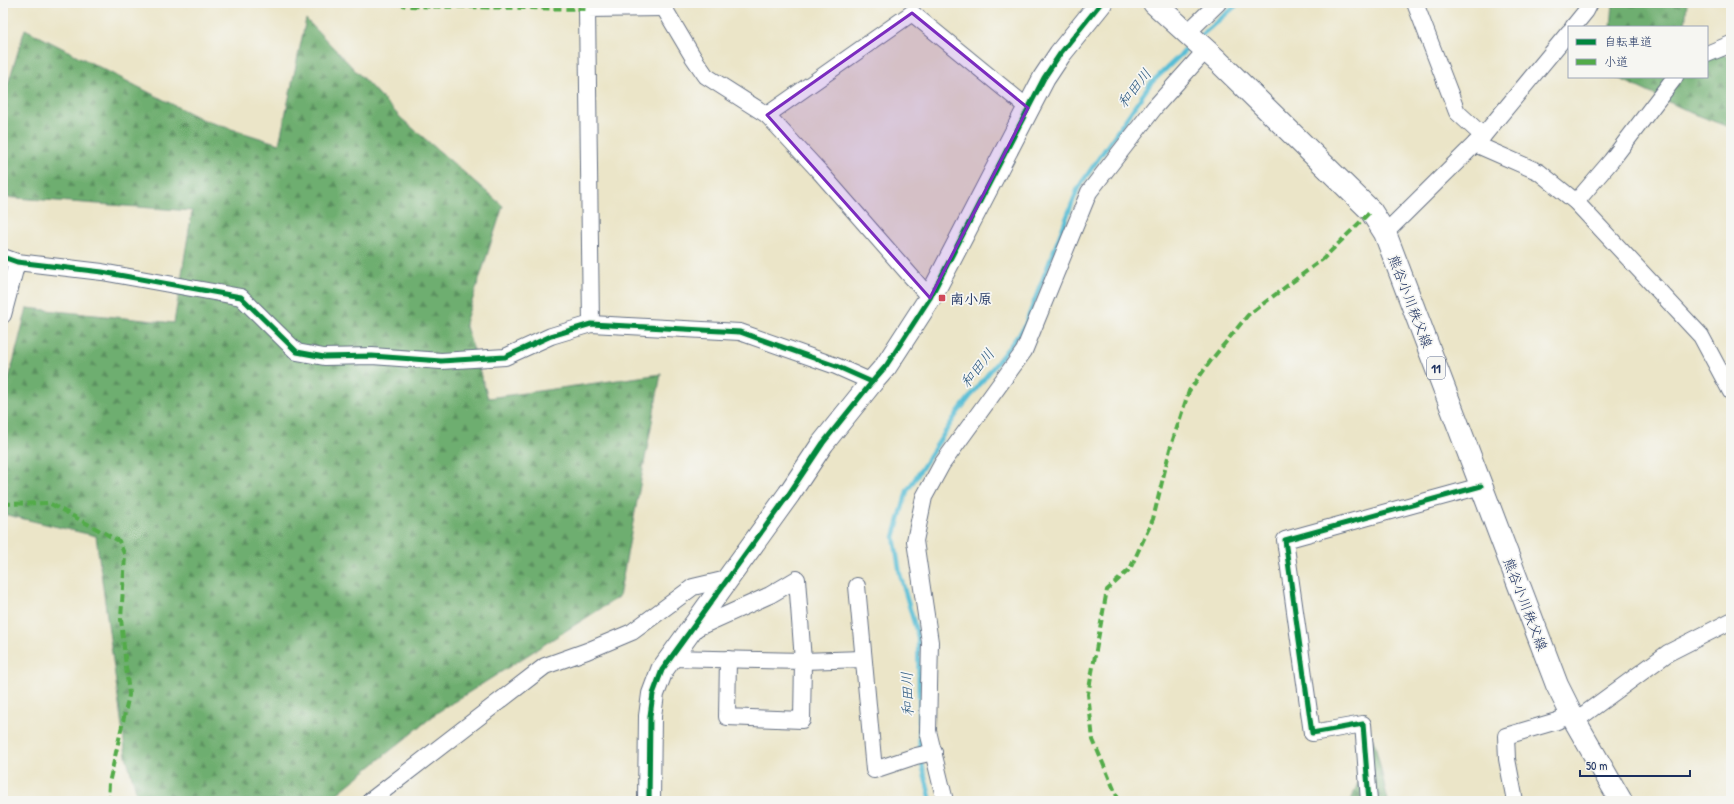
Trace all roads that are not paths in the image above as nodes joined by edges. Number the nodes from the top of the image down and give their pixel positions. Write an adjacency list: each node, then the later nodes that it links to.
1 (1101, 3): 14 (street)
2 (1154, 3): 8 (street, 熊谷小川秩父線 / 11)
3 (1218, 3): 8 (street)
4 (1415, 3): 16 (street)
5 (1590, 3): 7 (street)
6 (663, 6): 15 (street); 22 (street)
7 (1574, 26)
8 (1187, 33): 11 (street, 熊谷小川秩父線 / 11)
9 (1568, 33): 16 (street)
10 (1731, 44): 12 (street)
11 (1206, 50): 18 (street, 熊谷小川秩父線 / 11); 35 (street)
12 (1708, 54)
13 (1674, 78): 17 (street)
14 (1028, 108): 15 (street); 20 (street)
15 (768, 115): 20 (street)
16 (1479, 140): 17 (street); 18 (street)
17 (1576, 202): 24 (street)
18 (1385, 233): 25 (street, 熊谷小川秩父線 / 11)
19 (10, 260): 21 (street); 22 (street)
20 (930, 298): 23 (street)
21 (3, 316)
22 (591, 324): 23 (street)
23 (872, 382): 26 (street)
24 (1731, 392)
25 (1481, 486): 34 (street, 熊谷小川秩父線 / 11); 39 (street)
26 (727, 578): 29 (street); 36 (street)
27 (857, 586): 32 (street)
28 (1731, 621): 34 (street)
29 (690, 631): 30 (street); 33 (street)
30 (670, 658): 31 (street); 37 (street)
31 (728, 659): 33 (street); 33 (street)
32 (862, 659): 33 (street); 35 (street)
33 (804, 661)
34 (1574, 718): 40 (street); 41 (street, 熊谷小川秩父線 / 11)
35 (934, 752): 38 (street)
36 (370, 801)
37 (648, 801)
38 (945, 801)
39 (1369, 801)
40 (1515, 801)
41 (1621, 801)

